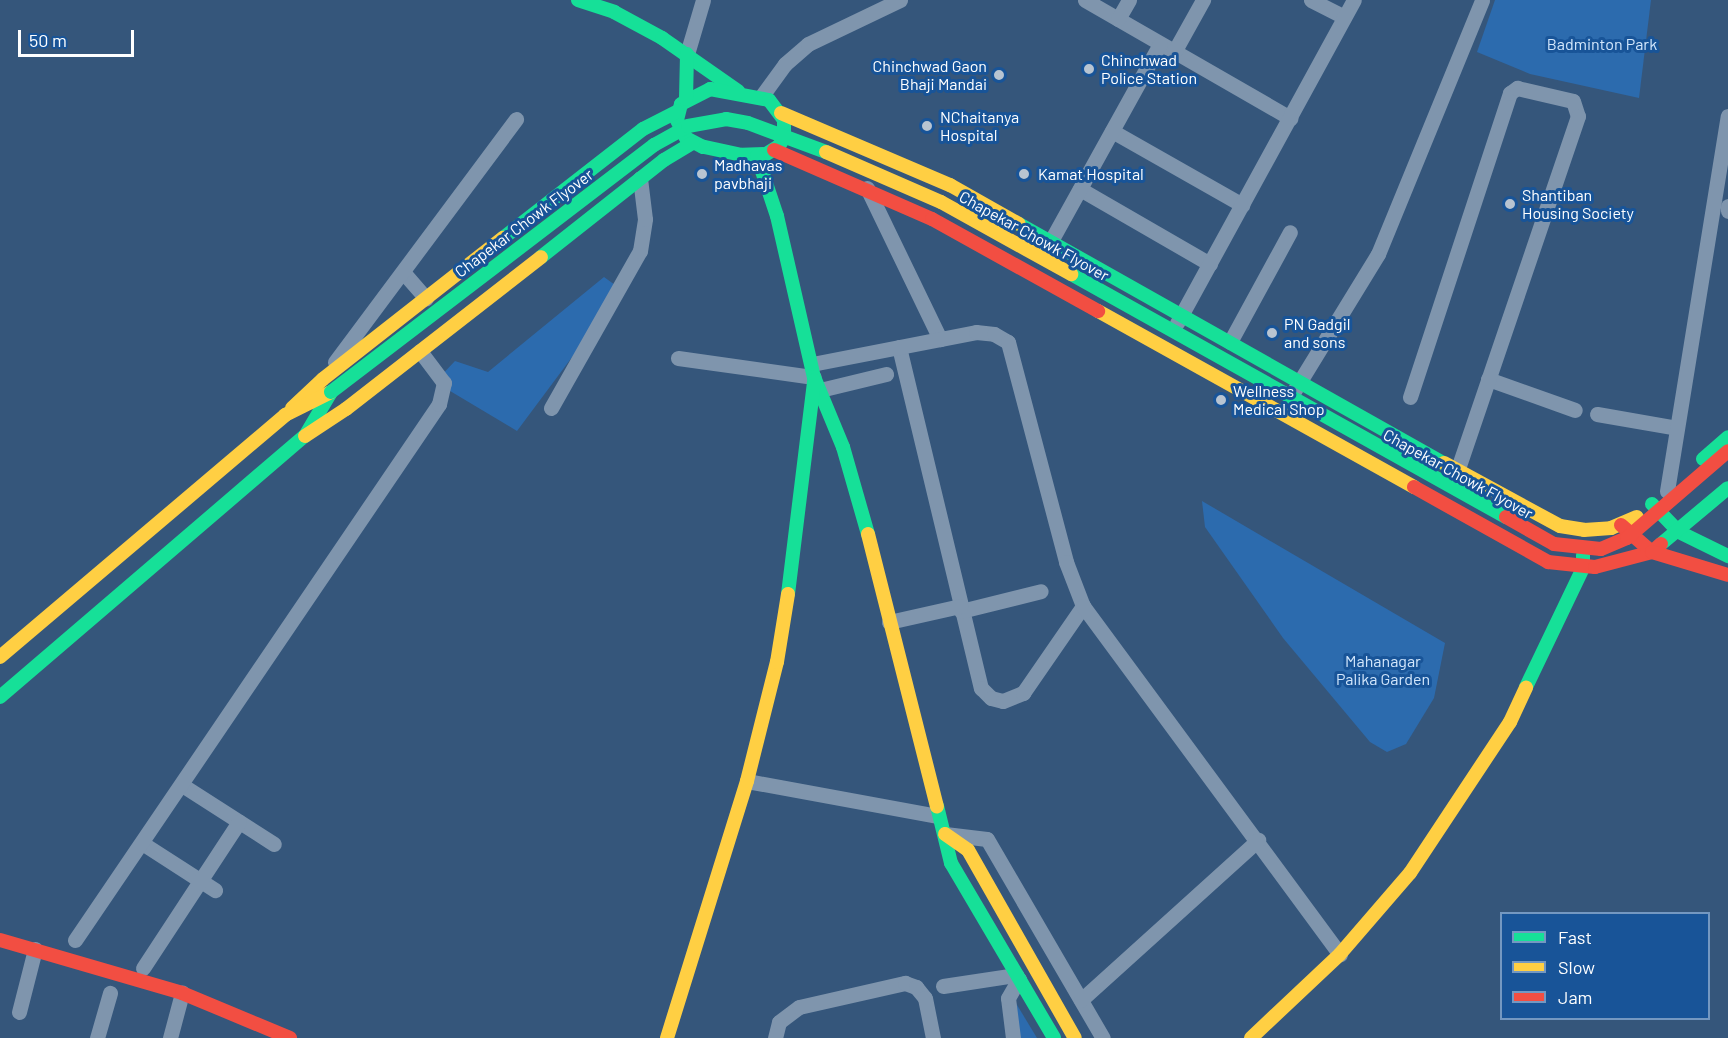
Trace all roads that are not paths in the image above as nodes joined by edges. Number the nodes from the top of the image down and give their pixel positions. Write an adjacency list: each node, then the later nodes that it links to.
1 (578, 0): 16 (main road)
2 (703, 0): 16 (street)
3 (868, 0): 11 (street)
4 (900, 0): 11 (street)
5 (1085, 0): 13 (street)
6 (1129, 0): 13 (street)
7 (1203, 0): 15 (street)
8 (1311, 0): 12 (street)
9 (1354, 0): 12 (street)
10 (1482, 0): 50 (street)
11 (865, 17): 18 (street)
12 (1344, 17): 23 (street)
13 (1118, 20): 14 (street)
14 (1160, 44): 15 (street); 25 (street)
15 (1174, 52): 23 (street)
16 (687, 54): 17 (main road); 19 (main road)
17 (740, 93): 18 (main road); 19 (main road)
18 (761, 96): 21 (main road)
19 (686, 99): 20 (main road)
20 (677, 112): 26 (main road); 40 (main road)
21 (781, 113): 27 (main road); 36 (main road)
22 (1728, 116): 57 (street)
23 (1290, 118): 32 (street)
24 (516, 119): 38 (street)
25 (1112, 131): 31 (street); 32 (street)
26 (692, 143): 28 (main road); 29 (main road)
27 (774, 150): 28 (main road); 30 (main road)
28 (757, 156): 48 (main road)
29 (640, 178): 45 (main road); 53 (street)
30 (867, 188): 39 (main road); 42 (street)
31 (1080, 189): 36 (street); 37 (street)
32 (1242, 205): 37 (street)
33 (1728, 206): 34 (street)
34 (1728, 211)
35 (1290, 231): 43 (street)
36 (1050, 243): 39 (street); 41 (main road)
37 (1210, 264): 41 (street)
38 (403, 272): 40 (street); 51 (street)
39 (1032, 274): 41 (main road)
40 (426, 298): 51 (main road)
41 (1171, 331): 43 (main road); 55 (main road)
42 (940, 339): 44 (street); 75 (street)
43 (1230, 342): 50 (main road)
44 (899, 347): 48 (street); 76 (street)
45 (420, 351): 58 (main road); 81 (street)
46 (678, 358): 48 (street)
47 (886, 374): 48 (street)
48 (815, 377): 77 (main road); 80 (main road)
49 (1488, 379): 52 (street); 54 (street); 61 (street)
50 (1299, 383): 55 (street); 61 (main road)
51 (327, 385): 58 (main road, Chapekar Chowk Flyover); 60 (main road, Chapekar Chowk Flyover, bridge); 65 (main road, Chapekar Chowk Flyover)
52 (1410, 398)
53 (551, 408)
54 (1575, 410)
55 (1281, 413): 72 (main road)
56 (1597, 414): 57 (street)
57 (1677, 428): 63 (street)
58 (305, 436): 69 (main road)
59 (1728, 437): 63 (main road)
60 (1728, 451)
61 (1457, 471): 67 (main road)
62 (1728, 488): 68 (main road)
63 (1667, 491): 64 (main road)
64 (1652, 504): 66 (main road); 68 (main road)
65 (167, 513): 69 (main road); 78 (main road, Chapekar Chowk Flyover)
66 (1622, 525): 67 (main road); 70 (main road)
67 (1584, 530): 72 (main road)
68 (1679, 532): 70 (main road); 71 (main road)
69 (191, 534): 79 (main road)
70 (1652, 552): 72 (main road); 73 (main road)
71 (1728, 556)
72 (1583, 568): 93 (main road)
73 (1728, 575)
74 (1041, 591): 76 (street)
75 (1083, 606): 76 (street); 85 (street)
76 (960, 608): 77 (street)
77 (890, 622): 82 (main road)
78 (0, 657)
79 (0, 696)
80 (747, 781): 82 (street); 104 (main road)
81 (182, 785): 83 (street); 86 (street)
82 (937, 816): 84 (main road)
83 (239, 822): 87 (street); 88 (street)
84 (945, 834): 95 (main road); 99 (street); 109 (main road)
85 (1258, 840): 93 (street); 99 (street)
86 (142, 843): 88 (street); 91 (street)
87 (274, 844)
88 (200, 880): 89 (street); 94 (street)
89 (215, 890)
90 (0, 940): 92 (main road)
91 (75, 940)
92 (35, 949): 98 (main road); 100 (street)
93 (1340, 954): 111 (main road)
94 (143, 968)
95 (1018, 977): 96 (street); 107 (street); 108 (main road)
96 (943, 986)
97 (110, 993): 101 (street)
98 (182, 993): 102 (street); 103 (main road)
99 (1081, 1000): 110 (street)
100 (19, 1012)
101 (97, 1038)
102 (170, 1038)
103 (290, 1038)
104 (667, 1038)
105 (775, 1038): 106 (street)
106 (933, 1038)
107 (1013, 1038)
108 (1054, 1038)
109 (1075, 1038)
110 (1103, 1038)
111 (1251, 1038)

